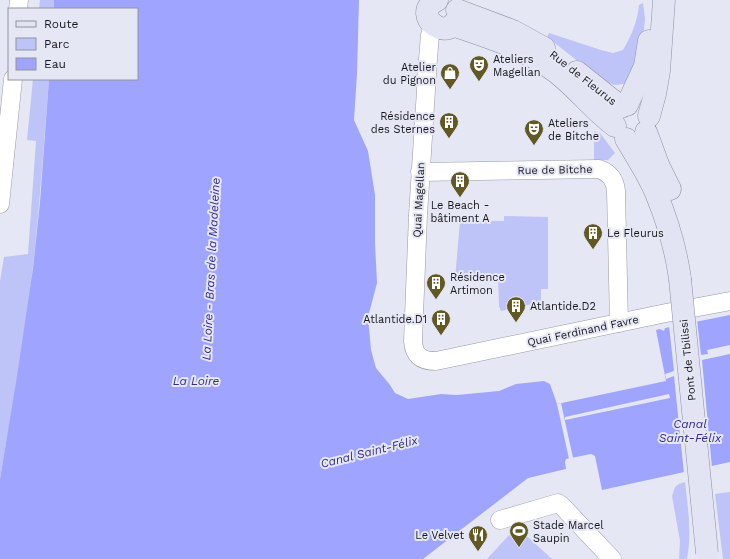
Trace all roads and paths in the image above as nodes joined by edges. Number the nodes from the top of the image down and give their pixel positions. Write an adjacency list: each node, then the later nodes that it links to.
1 (649, 0): 5 (main road, Rue de Fleurus)
2 (664, 0): 6 (main road)
3 (441, 10): 5 (main road, Rue de Fleurus); 7 (street, Quai Magellan)
4 (13, 80): 8 (street)
5 (622, 119): 6 (main road); 6 (main road); 9 (main road, Rue de Fleurus)
6 (648, 124): 9 (main road)
7 (420, 172): 11 (street, Rue de Bitche); 12 (street, Quai Magellan)
8 (0, 204)
9 (679, 271): 14 (main road, Pont de Tbilissi, bridge)
10 (730, 301): 11 (street, Quai Ferdinand Favre)
11 (619, 323): 12 (street, Quai Ferdinand Favre)
12 (436, 361)
13 (500, 520): 15 (street)
14 (707, 557)
15 (612, 559)

